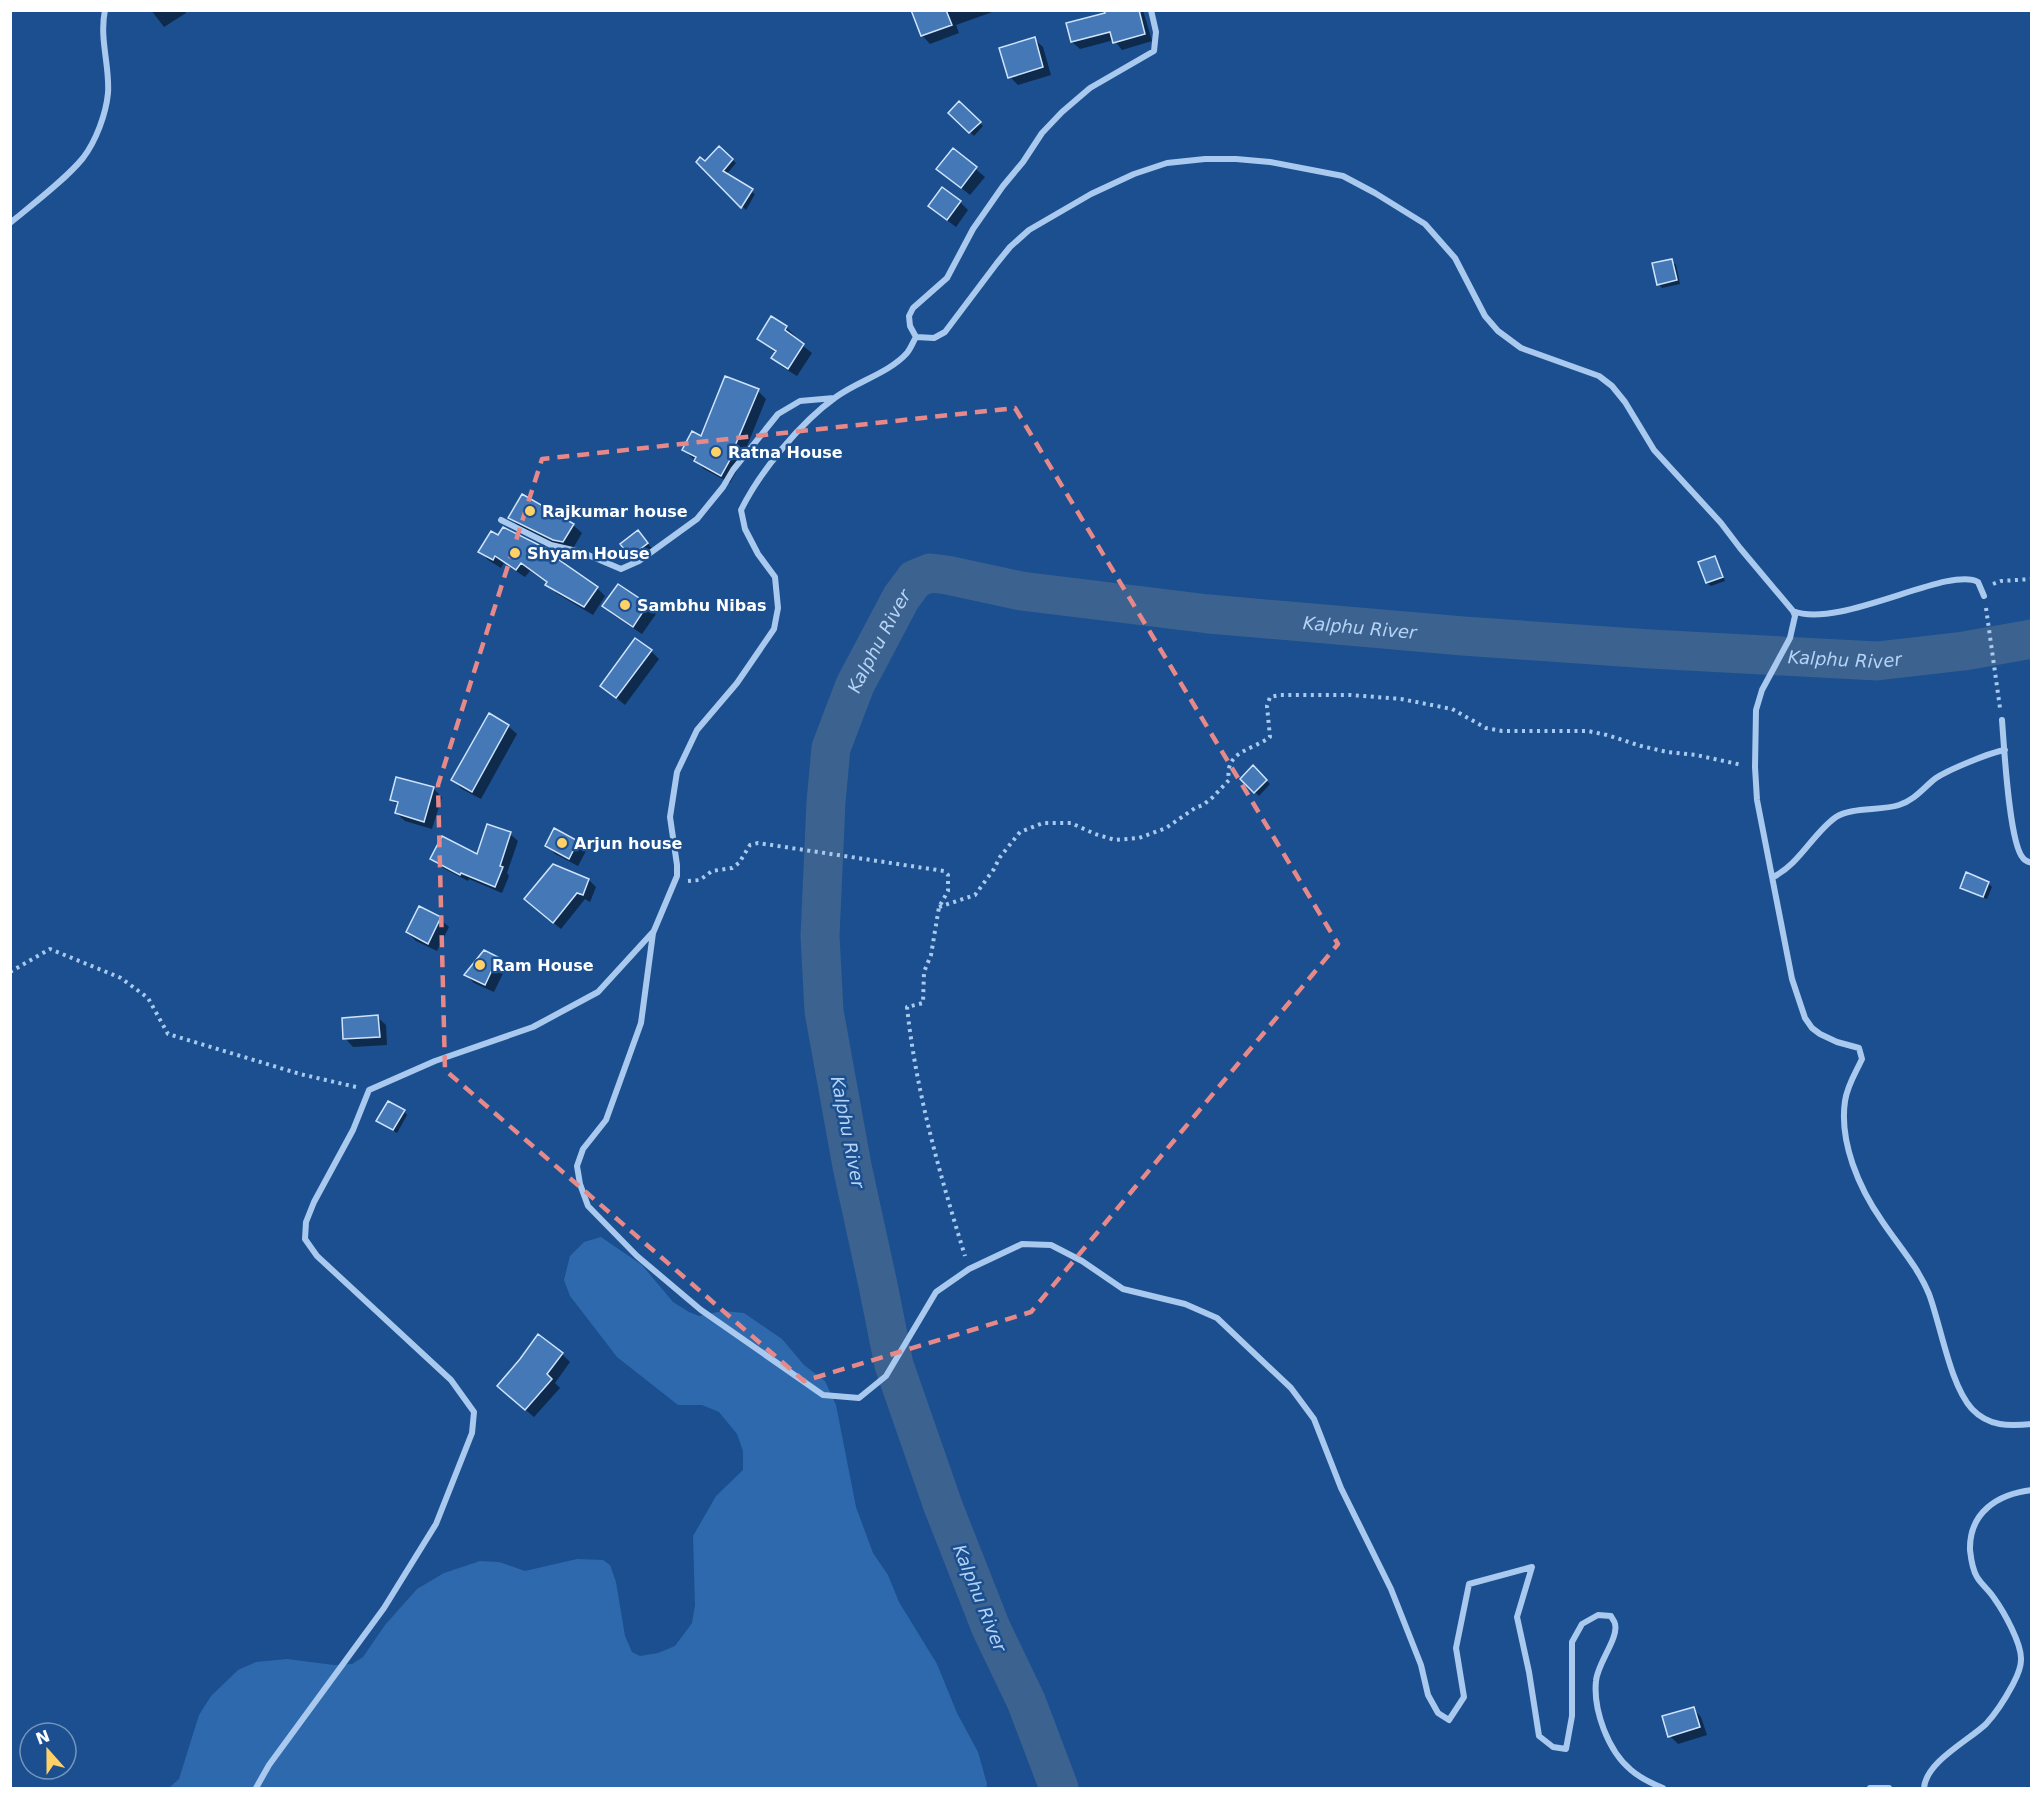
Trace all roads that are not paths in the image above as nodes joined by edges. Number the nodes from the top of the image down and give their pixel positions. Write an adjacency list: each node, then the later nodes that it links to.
1 (105, 10): 3 (street)
2 (1151, 10): 4 (street)
3 (10, 223)
4 (916, 337): 5 (street); 8 (street)
5 (834, 398): 6 (street); 13 (street)
6 (501, 520)
7 (1984, 596): 8 (street)
8 (1793, 611): 12 (street)
9 (2002, 720): 10 (street)
10 (2005, 750): 11 (street); 12 (street)
11 (2031, 863)
12 (1773, 877): 14 (street)
13 (653, 933): 16 (street); 17 (street)
14 (2031, 1424)
15 (2031, 1490): 20 (street)
16 (256, 1788)
17 (1663, 1788)
18 (1870, 1788): 19 (street)
19 (1889, 1788)
20 (1924, 1788)

